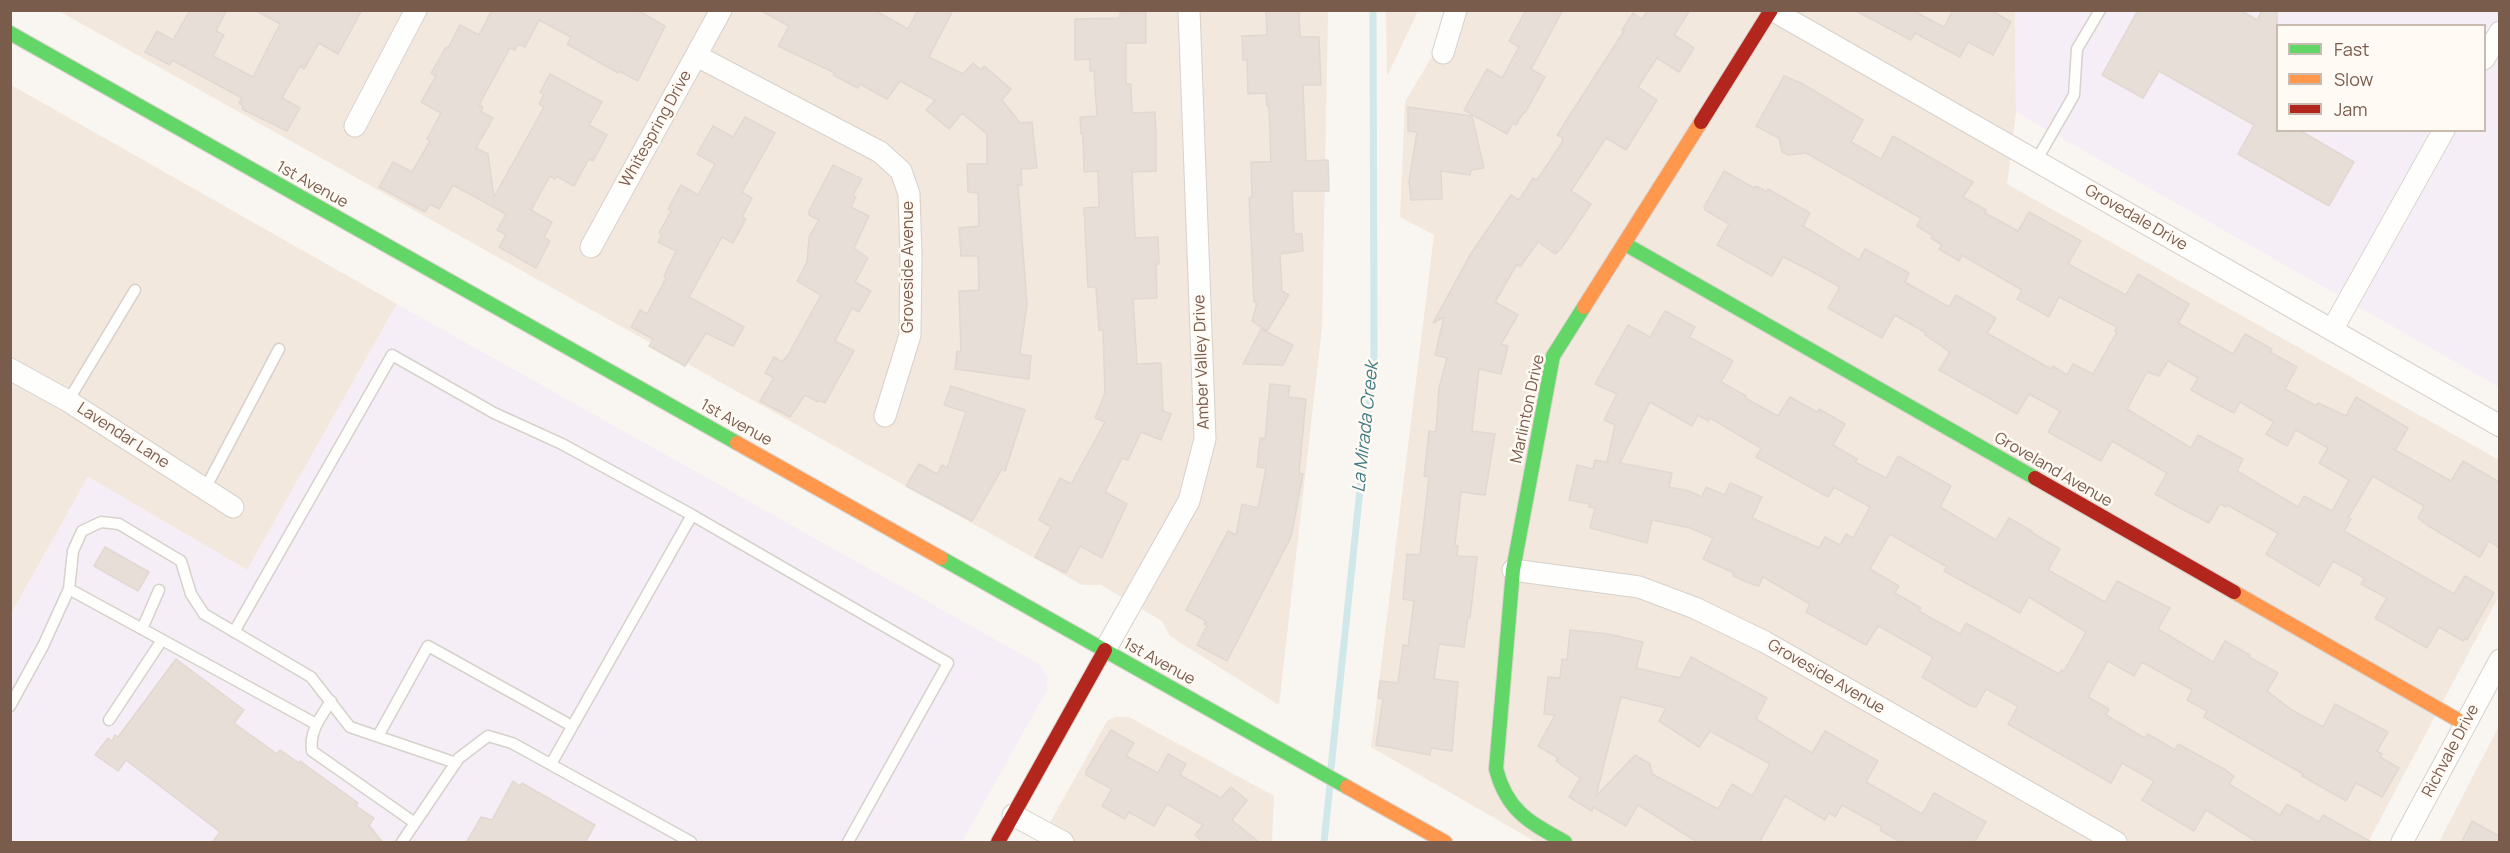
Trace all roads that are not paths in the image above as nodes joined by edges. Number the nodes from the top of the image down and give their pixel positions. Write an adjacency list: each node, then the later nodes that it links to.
1 (416, 10): 12 (street)
2 (721, 10): 11 (street, Whitespring Drive)
3 (1189, 10): 33 (street, Amber Valley Drive)
4 (1456, 10): 9 (street)
5 (1772, 10): 14 (street, Grovedale Drive); 15 (street, Marlinton Drive)
6 (2100, 10): 14 (lane)
7 (2499, 32): 10 (street)
8 (10, 33): 33 (street, 1st Avenue)
9 (1443, 53)
10 (2486, 55)
11 (697, 56): 16 (street, Whitespring Drive); 22 (street, Groveside Avenue)
12 (355, 126)
13 (2443, 132): 18 (street)
14 (2036, 161): 18 (street, Grovedale Drive)
15 (1625, 244): 27 (street, Marlinton Drive); 39 (street, Groveland Avenue)
16 (591, 247)
17 (135, 290): 21 (lane)
18 (2332, 330): 23 (street, Grovedale Drive)
19 (279, 349): 24 (lane)
20 (10, 369): 21 (street, Lavendar Lane)
21 (68, 401): 24 (street, Lavendar Lane)
22 (885, 416)
23 (2499, 426)
24 (205, 489): 25 (street, Lavendar Lane)
25 (233, 507)
26 (692, 515): 31 (lane); 40 (lane); 48 (lane)
27 (1513, 570): 52 (street, Marlinton Drive); 53 (street, Groveside Avenue)
28 (69, 590): 30 (lane); 31 (lane); 36 (lane)
29 (159, 590): 30 (lane)
30 (142, 629): 32 (lane)
31 (234, 632): 35 (lane)
32 (162, 640): 37 (lane); 38 (lane)
33 (1105, 650): 44 (street, Amber Valley Drive); 51 (street, 1st Avenue)
34 (2499, 660): 39 (street, Richvale Drive)
35 (331, 701): 38 (lane); 41 (lane)
36 (10, 706)
37 (109, 720)
38 (316, 724): 45 (lane)
39 (2465, 724): 54 (street, Richvale Drive)
40 (572, 726): 41 (lane); 43 (lane)
41 (378, 736): 42 (lane)
42 (456, 763): 43 (lane); 45 (lane)
43 (551, 764): 47 (lane)
44 (1013, 815): 49 (street, Amber Valley Drive); 50 (street)
45 (415, 823): 46 (lane)
46 (402, 843)
47 (691, 843)
48 (848, 843)
49 (998, 843)
50 (1063, 843)
51 (1445, 843)
52 (1565, 843)
53 (2116, 843)
54 (2402, 843)

